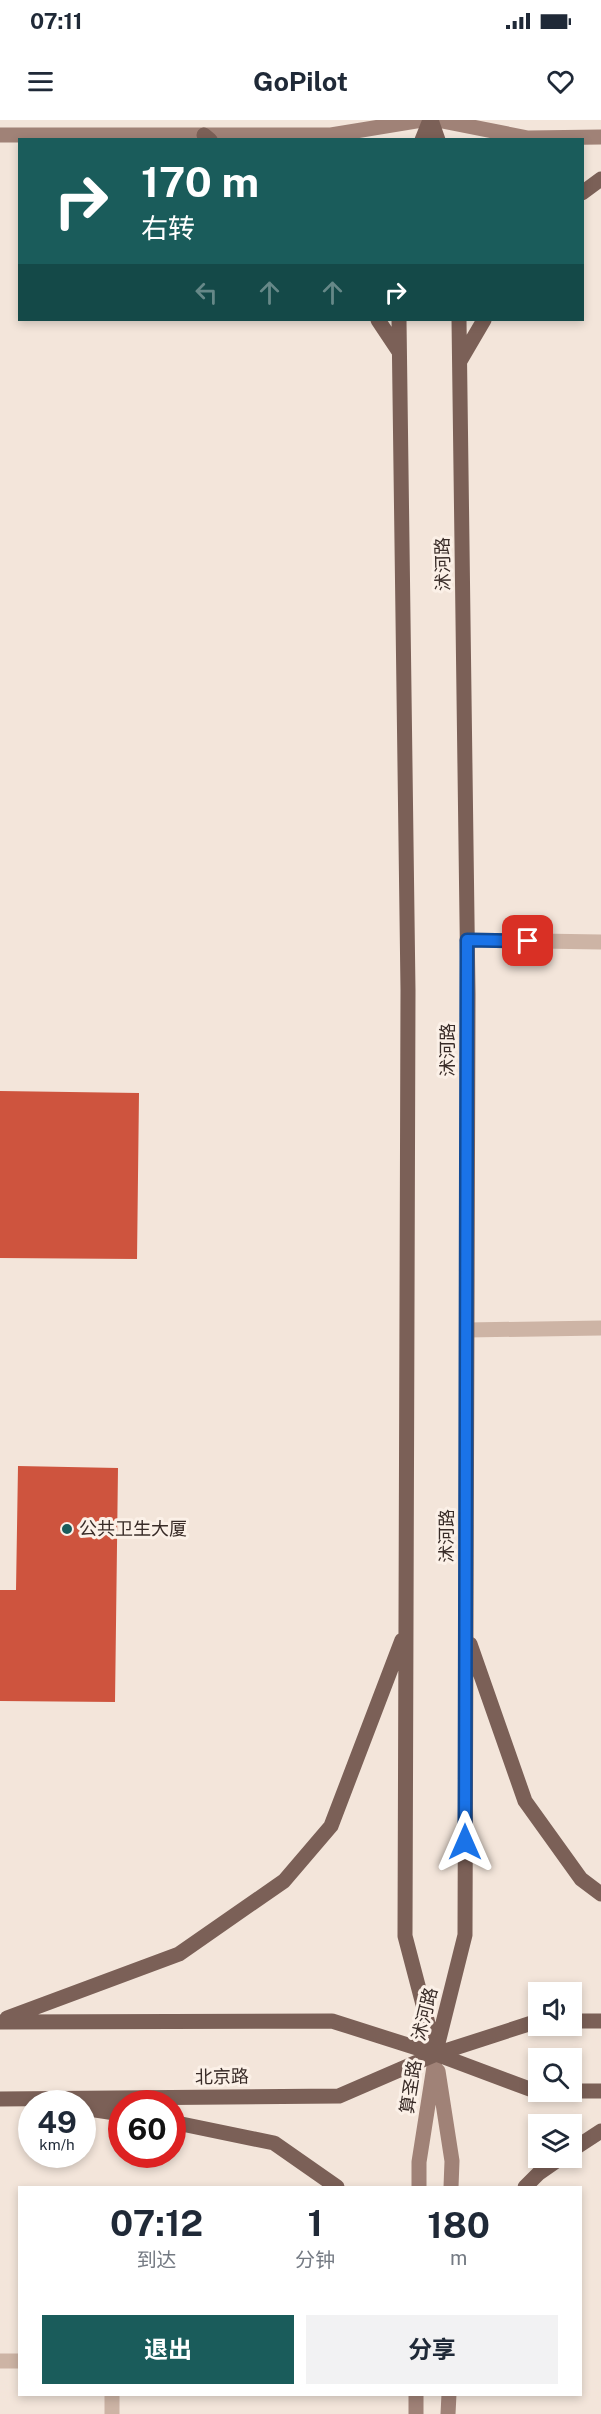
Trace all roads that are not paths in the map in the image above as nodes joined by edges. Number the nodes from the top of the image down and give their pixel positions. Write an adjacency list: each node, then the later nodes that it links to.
1 (422, 120): 5 (street)
2 (430, 120): 7 (main road); 8 (main road)
3 (437, 120): 6 (street)
4 (0, 135): 5 (street)
5 (207, 137)
6 (601, 137)
7 (423, 138)
8 (437, 138)
9 (601, 179): 10 (main road)
10 (584, 192)
11 (379, 321): 15 (main road)
12 (399, 321): 15 (main road, 沭河路)
13 (459, 321): 16 (main road, 沭河路)
14 (483, 321): 16 (main road)
15 (399, 351): 21 (main road, 沭河路)
16 (460, 361): 17 (main road, 沭河路)
17 (467, 940): 18 (street); 20 (main road, 沭河路)
18 (601, 942)
19 (601, 1328): 20 (street)
20 (467, 1330): 22 (main road, 沭河路)
21 (406, 1632): 24 (main road); 28 (main road, 沭河路)
22 (466, 1632): 23 (main road); 28 (main road, 沭河路)
23 (601, 1894)
24 (0, 2021): 28 (main road)
25 (582, 2021): 26 (main road)
26 (601, 2021)
27 (528, 2024): 28 (main road, 北京路)
28 (436, 2054): 29 (main road); 30 (main road, 北京路); 38 (street, 算圣路); 39 (street, 算圣路)
29 (601, 2091)
30 (96, 2098)
31 (0, 2099): 32 (main road, 北京路)
32 (18, 2099)
33 (186, 2125): 37 (main road)
34 (601, 2131): 35 (main road)
35 (582, 2143)
36 (544, 2168): 40 (main road)
37 (337, 2186)
38 (419, 2186)
39 (451, 2186)
40 (526, 2186)
41 (0, 2361): 42 (street)
42 (18, 2361)
43 (112, 2396): 46 (street)
44 (417, 2396): 47 (street)
45 (448, 2396): 48 (street)
46 (112, 2414)
47 (416, 2414)
48 (448, 2414)

